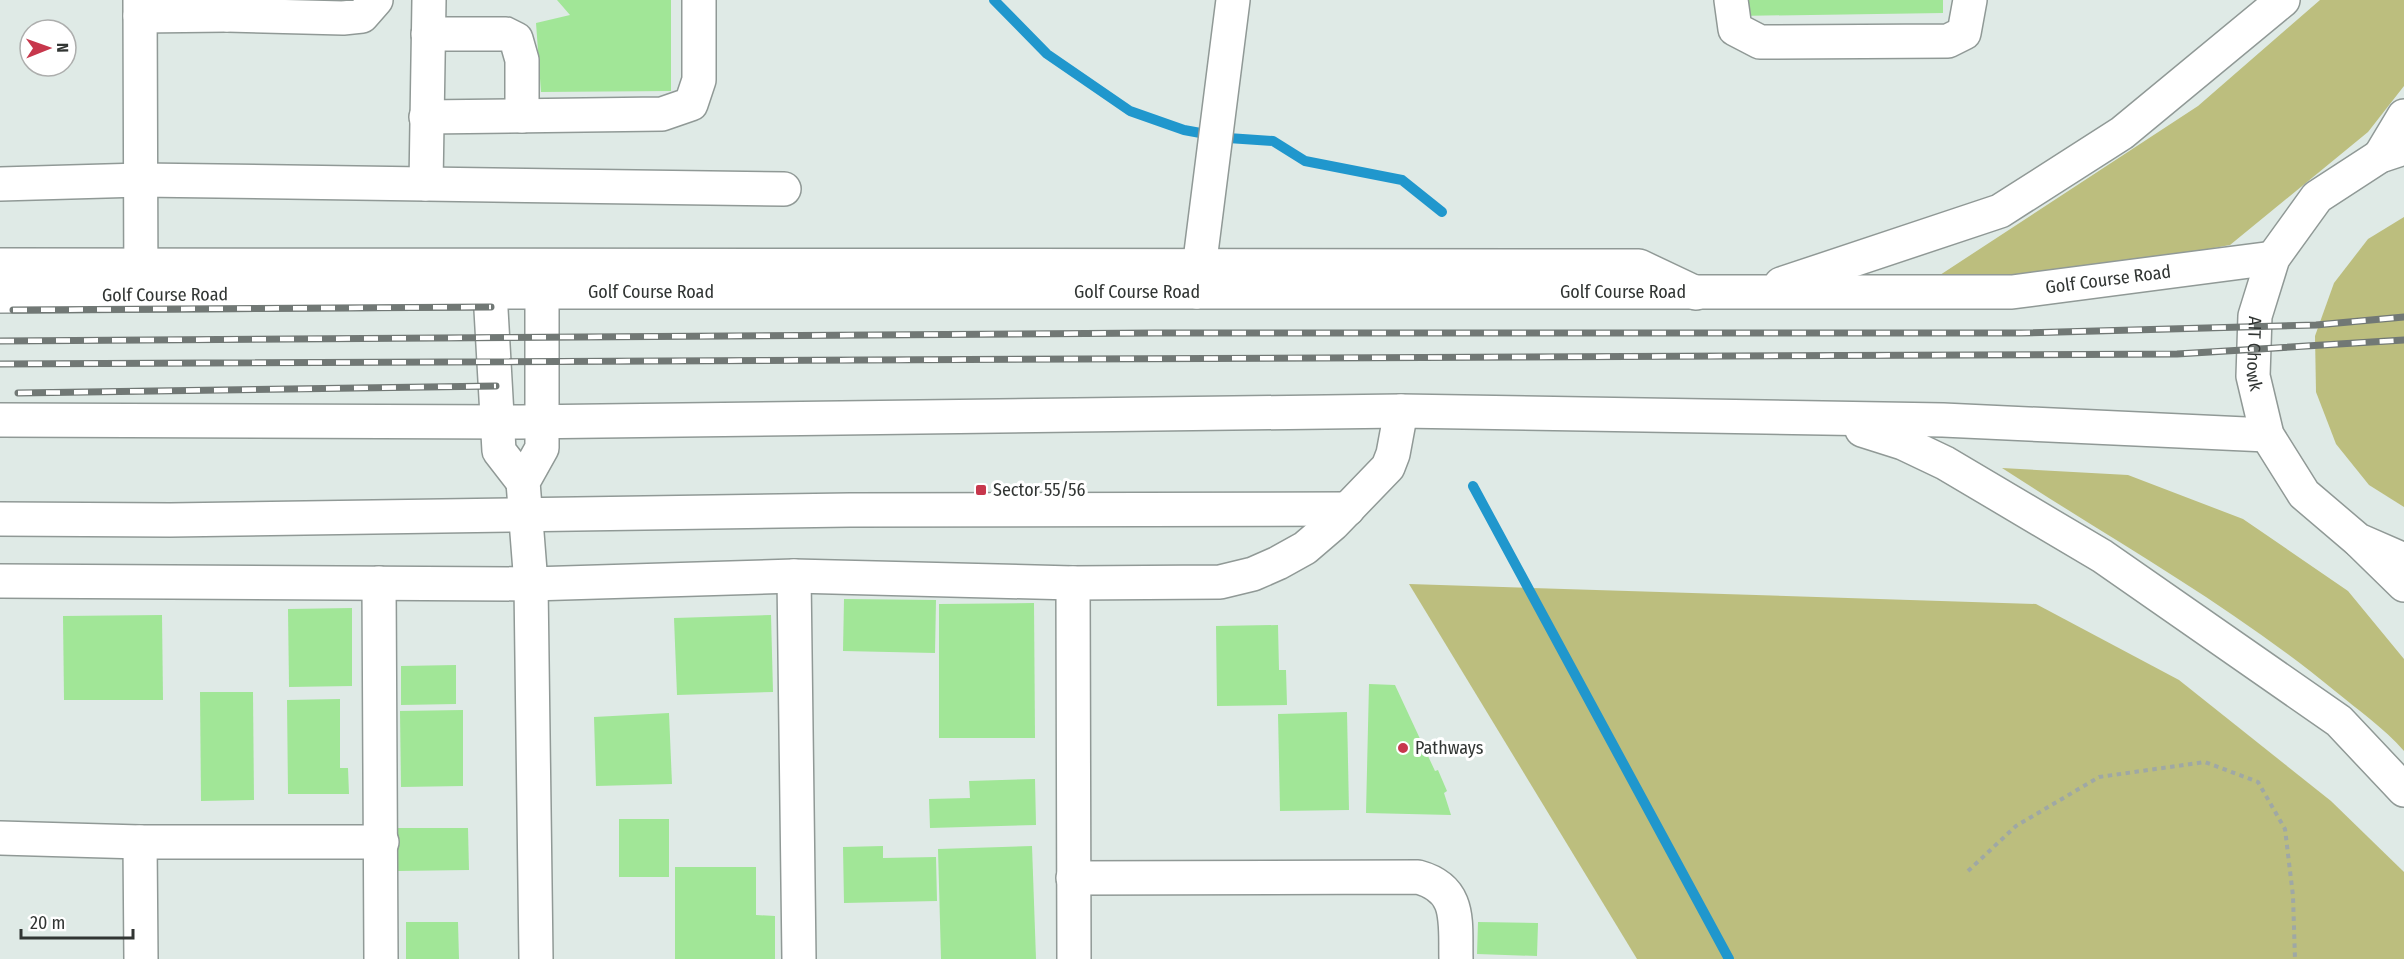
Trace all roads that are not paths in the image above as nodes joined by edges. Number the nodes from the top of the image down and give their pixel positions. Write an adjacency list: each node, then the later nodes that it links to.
1 (376, 0): 9 (street)
2 (429, 0): 10 (street)
3 (699, 0): 11 (street)
4 (1233, 0): 21 (street)
5 (1731, 0): 6 (street)
6 (1970, 0)
7 (2283, 0): 25 (street)
8 (140, 8): 9 (street); 15 (street)
9 (227, 8)
10 (428, 34): 11 (street); 13 (street)
11 (522, 116): 13 (street)
12 (2404, 116): 14 (street)
13 (426, 117): 17 (street)
14 (2392, 152): 19 (street, AIT Chowk)
15 (141, 180): 16 (street); 17 (street); 22 (street)
16 (0, 184)
17 (426, 184): 18 (street)
18 (784, 189)
19 (2273, 258): 25 (street, Golf Course Road); 32 (street, AIT Chowk)
20 (0, 265): 22 (street)
21 (1198, 279): 22 (street); 24 (street, Golf Course Road); 25 (street, Golf Course Road)
22 (141, 281): 23 (street, Golf Course Road); 26 (street, Golf Course Road)
23 (490, 292): 24 (street, Golf Course Road); 30 (street)
24 (542, 292): 31 (street)
25 (1753, 293)
26 (0, 296)
27 (1401, 411): 29 (street); 31 (street); 34 (street)
28 (0, 420): 30 (street)
29 (1828, 420): 32 (street); 45 (street)
30 (497, 421): 31 (street); 33 (street)
31 (543, 422): 33 (street)
32 (2267, 435): 37 (street, AIT Chowk)
33 (523, 482): 35 (street)
34 (1348, 509): 35 (street); 41 (street)
35 (525, 514): 36 (street); 43 (street)
36 (0, 519)
37 (2358, 540): 38 (street, AIT Chowk); 44 (street)
38 (2404, 560)
39 (794, 576): 41 (street); 43 (street); 53 (street)
40 (0, 581): 42 (street)
41 (1073, 583): 49 (street)
42 (379, 584): 43 (street); 48 (street)
43 (531, 584): 52 (street)
44 (2404, 585)
45 (2404, 790)
46 (0, 838): 47 (street)
47 (140, 842): 48 (street); 50 (street)
48 (382, 842): 51 (street)
49 (1073, 878): 54 (street); 55 (street)
50 (141, 959)
51 (381, 959)
52 (536, 959)
53 (799, 959)
54 (1074, 959)
55 (1456, 959)

